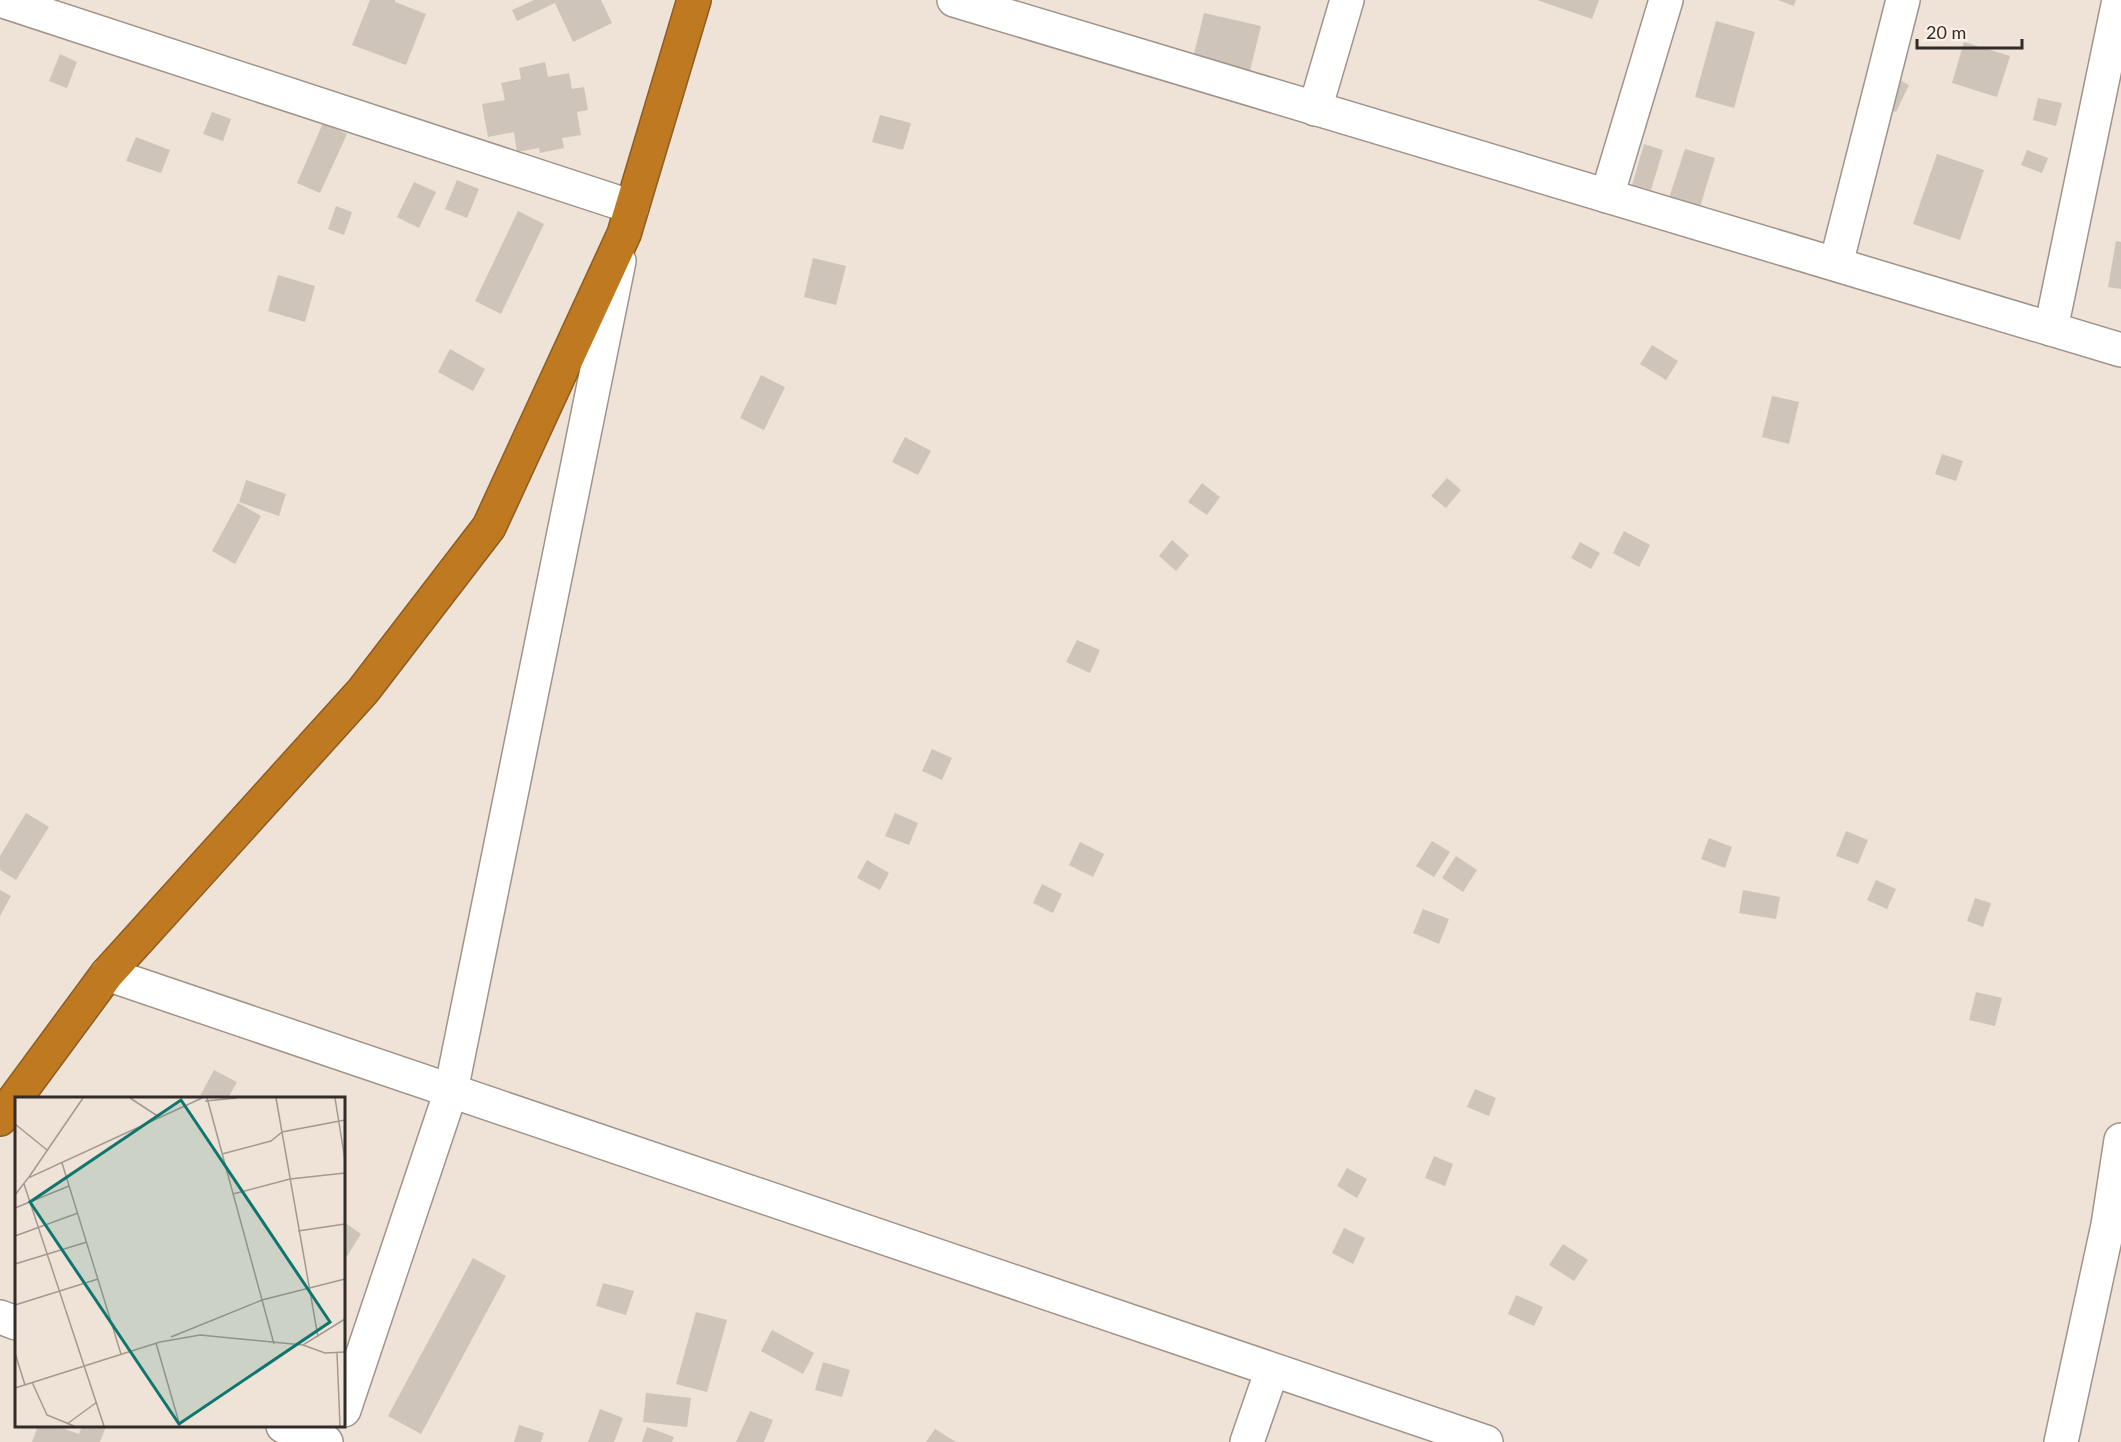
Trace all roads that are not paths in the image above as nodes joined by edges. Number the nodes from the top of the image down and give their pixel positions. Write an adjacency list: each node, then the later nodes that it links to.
1 (0, 0): 10 (street)
2 (694, 0): 10 (highway)
3 (954, 0): 8 (street)
4 (1347, 0): 8 (street)
5 (1666, 0): 9 (street)
6 (1903, 0): 11 (street)
7 (2120, 0): 12 (street)
8 (1315, 109): 9 (street)
9 (1607, 196): 11 (street)
10 (628, 221): 14 (highway); 15 (street)
11 (1836, 264): 12 (street)
12 (2051, 329): 13 (street)
13 (2121, 350)
14 (107, 974): 15 (street); 16 (highway)
15 (451, 1091): 23 (street); 24 (street)
16 (16, 1097)
17 (15, 1099): 18 (highway)
18 (0, 1119)
19 (2121, 1140): 20 (street)
20 (2114, 1223): 31 (street)
21 (0, 1317): 22 (street)
22 (15, 1323)
23 (1272, 1370): 29 (street); 30 (street)
24 (345, 1407)
25 (288, 1427): 27 (street)
26 (337, 1427): 28 (street)
27 (326, 1442)
28 (333, 1442)
29 (1247, 1442)
30 (1486, 1442)
31 (2061, 1442)

